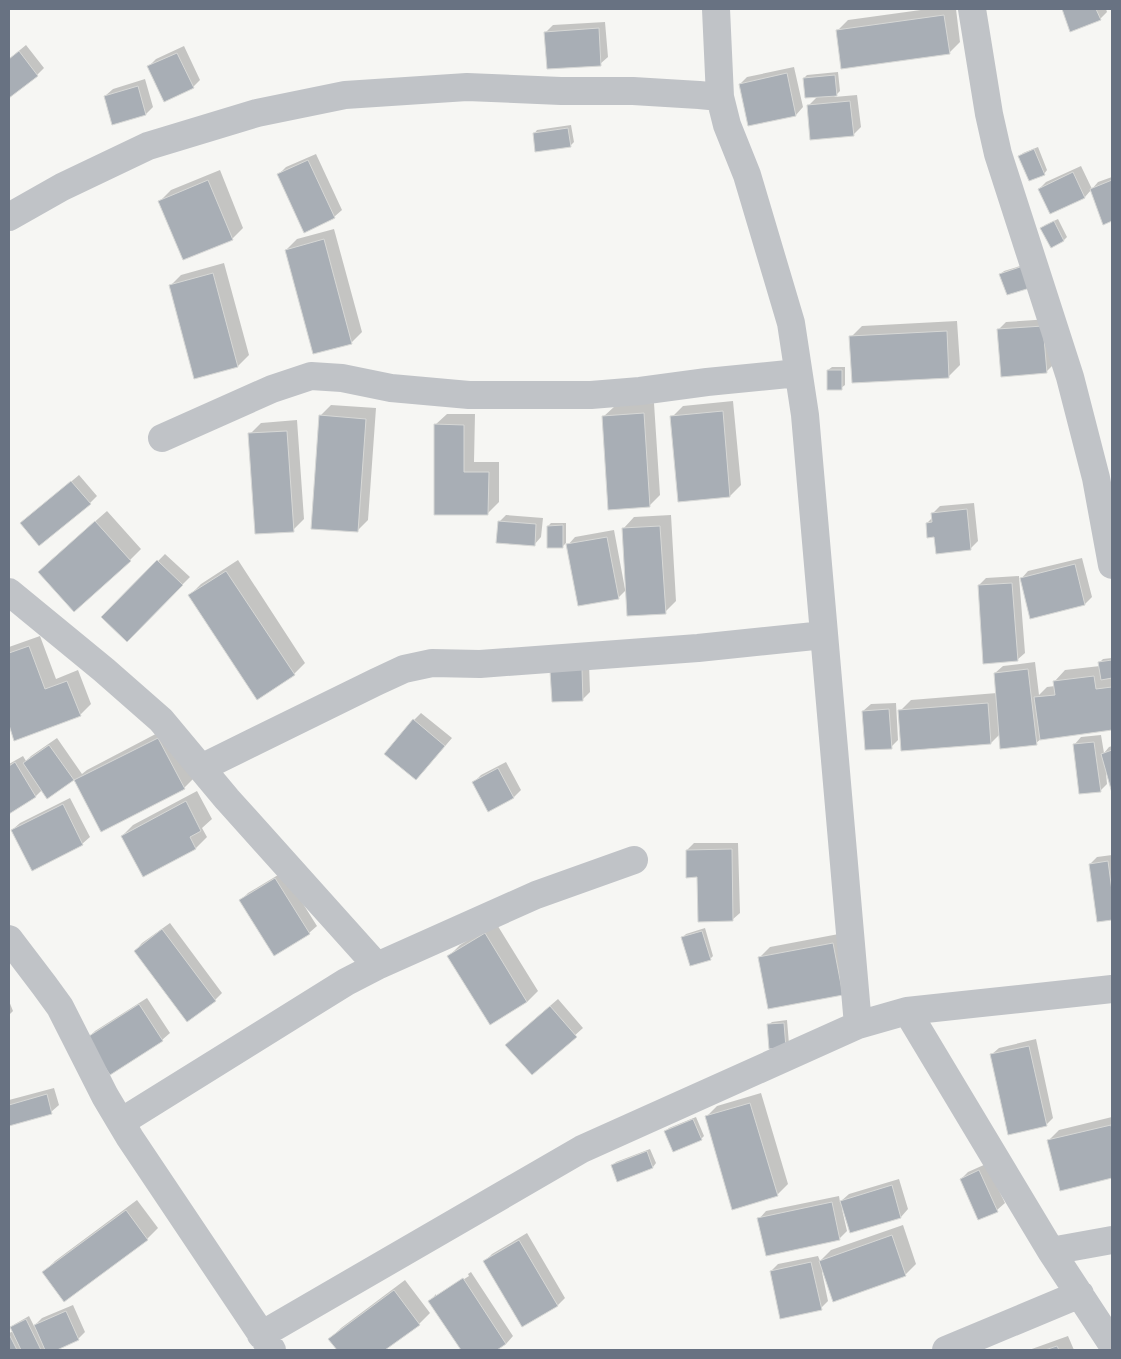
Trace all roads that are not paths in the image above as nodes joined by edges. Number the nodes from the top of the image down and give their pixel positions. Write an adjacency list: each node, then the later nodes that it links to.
1 (716, 9): 3 (street)
2 (972, 9): 7 (street)
3 (720, 97): 4 (street); 5 (street)
4 (9, 216)
5 (798, 373): 6 (street); 10 (street)
6 (162, 438)
7 (1104, 475): 8 (street)
8 (1112, 565)
9 (9, 592): 11 (street)
10 (824, 636): 11 (street); 17 (street)
11 (201, 768): 14 (street)
12 (634, 860): 14 (street)
13 (9, 939): 18 (street)
14 (377, 966): 18 (street)
15 (1112, 989): 16 (street)
16 (907, 1010): 17 (street); 20 (street)
17 (858, 1025): 22 (street)
18 (121, 1122): 22 (street)
19 (1112, 1240): 20 (street)
20 (1050, 1251): 21 (street)
21 (1080, 1294): 23 (street); 24 (street)
22 (266, 1343)
23 (1112, 1344)
24 (946, 1350)

